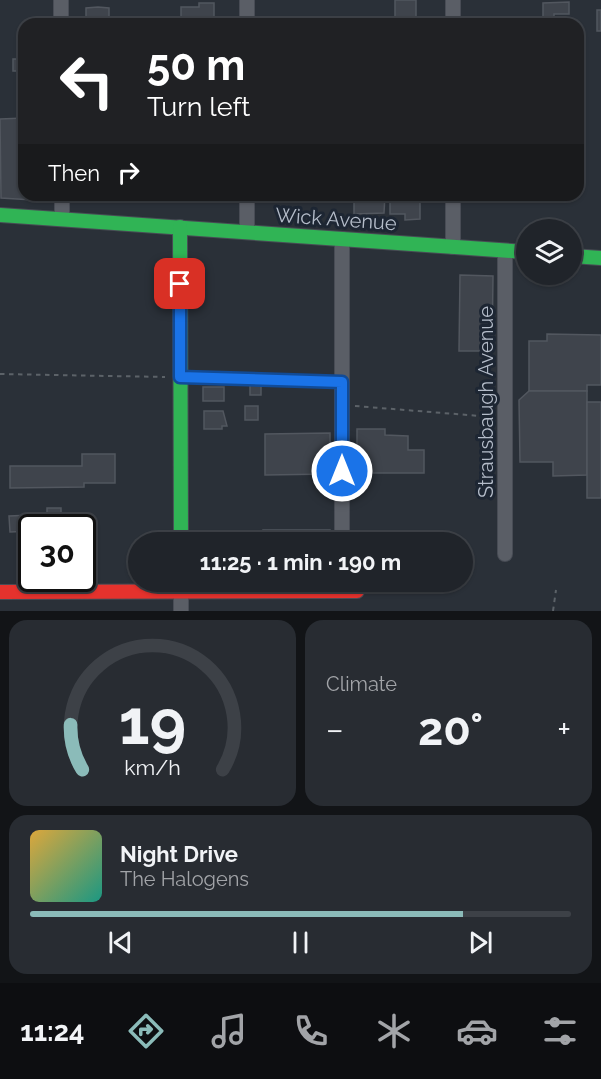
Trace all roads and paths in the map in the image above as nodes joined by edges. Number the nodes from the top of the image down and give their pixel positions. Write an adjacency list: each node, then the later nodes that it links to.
1 (62, 0): 4 (street)
2 (248, 0): 5 (street)
3 (453, 0): 6 (street)
4 (62, 18)
5 (248, 18)
6 (453, 18)
7 (62, 201): 11 (street)
8 (247, 201): 13 (street)
9 (453, 201): 15 (street)
10 (0, 215): 11 (street, Wick Avenue)
11 (62, 219): 12 (street, Wick Avenue)
12 (180, 228): 13 (street, Wick Avenue); 21 (street)
13 (247, 232): 14 (street, Wick Avenue)
14 (342, 239): 15 (street, Wick Avenue); 22 (street)
15 (453, 247): 16 (street, Wick Avenue)
16 (505, 251): 17 (street, Wick Avenue); 24 (street, Strausbaugh Avenue)
17 (516, 252)
18 (582, 256): 19 (street)
19 (601, 258)
20 (0, 374): 21 (path)
21 (180, 377): 22 (lane); 25 (street)
22 (342, 382): 23 (street)
23 (342, 405): 24 (path); 26 (street)
24 (505, 418): 27 (street, Strausbaugh Avenue)
25 (181, 532)
26 (342, 532)
27 (505, 554)
28 (128, 588): 30 (street)
29 (556, 590): 33 (path)
30 (0, 592)
31 (181, 592): 32 (street)
32 (181, 611)
33 (554, 611)

